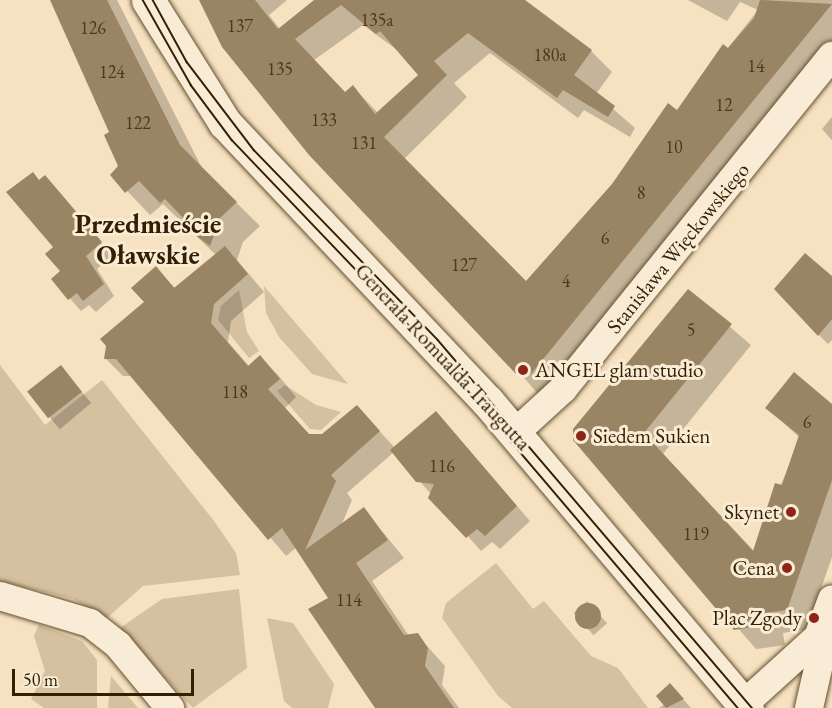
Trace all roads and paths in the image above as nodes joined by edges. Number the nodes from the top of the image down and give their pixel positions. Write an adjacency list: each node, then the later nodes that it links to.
1 (148, 0): 3 (main road, Generała Romualda Traugutta)
2 (832, 56): 3 (street, Stanisława Więckowskiego)
3 (515, 432): 7 (main road, Generała Romualda Traugutta)
4 (0, 596): 8 (street)
5 (832, 599): 6 (street)
6 (818, 637): 7 (street); 9 (street)
7 (745, 706)
8 (170, 708)
9 (809, 708)

